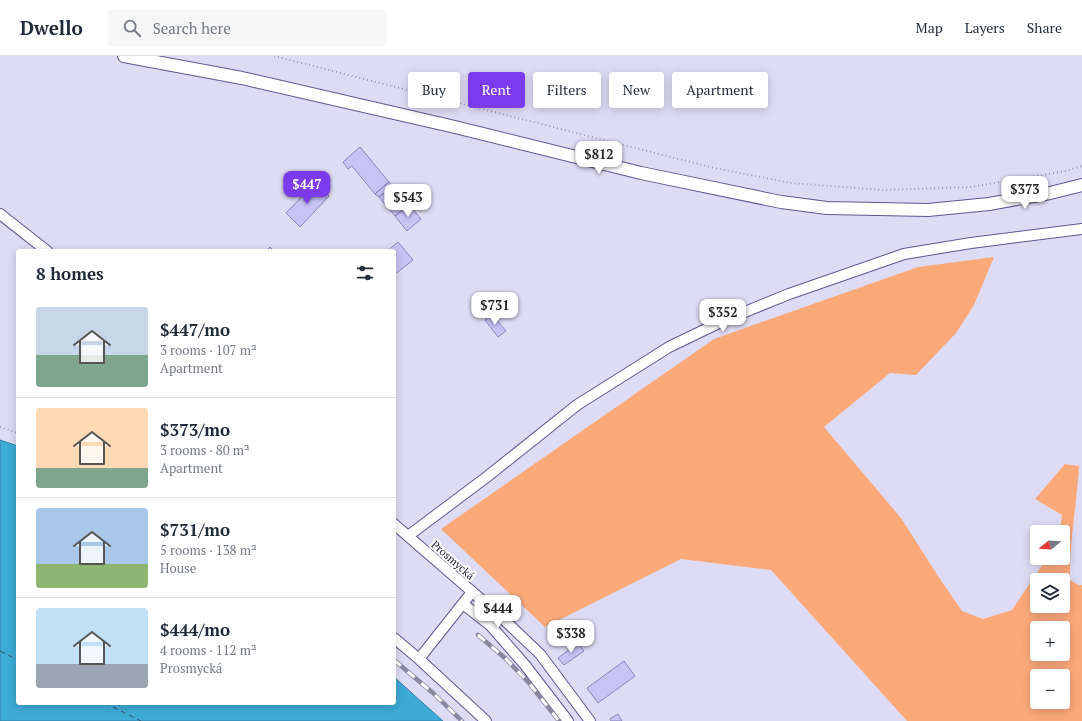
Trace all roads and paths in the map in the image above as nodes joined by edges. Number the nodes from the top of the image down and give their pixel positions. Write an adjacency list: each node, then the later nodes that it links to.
1 (124, 56): 4 (main road)
2 (274, 56): 3 (path)
3 (1082, 166)
4 (1082, 185)
5 (0, 214): 7 (street)
6 (1082, 229): 11 (street)
7 (44, 249)
8 (0, 427): 9 (path)
9 (16, 432)
10 (396, 526): 11 (street, Prosmycká)
11 (408, 536): 12 (street, Prosmycká)
12 (472, 592): 13 (street); 18 (street, Prosmycká)
13 (463, 604): 15 (street); 17 (street)
14 (396, 640): 15 (street)
15 (420, 659): 16 (street)
16 (486, 721)
17 (568, 721)
18 (590, 721)

